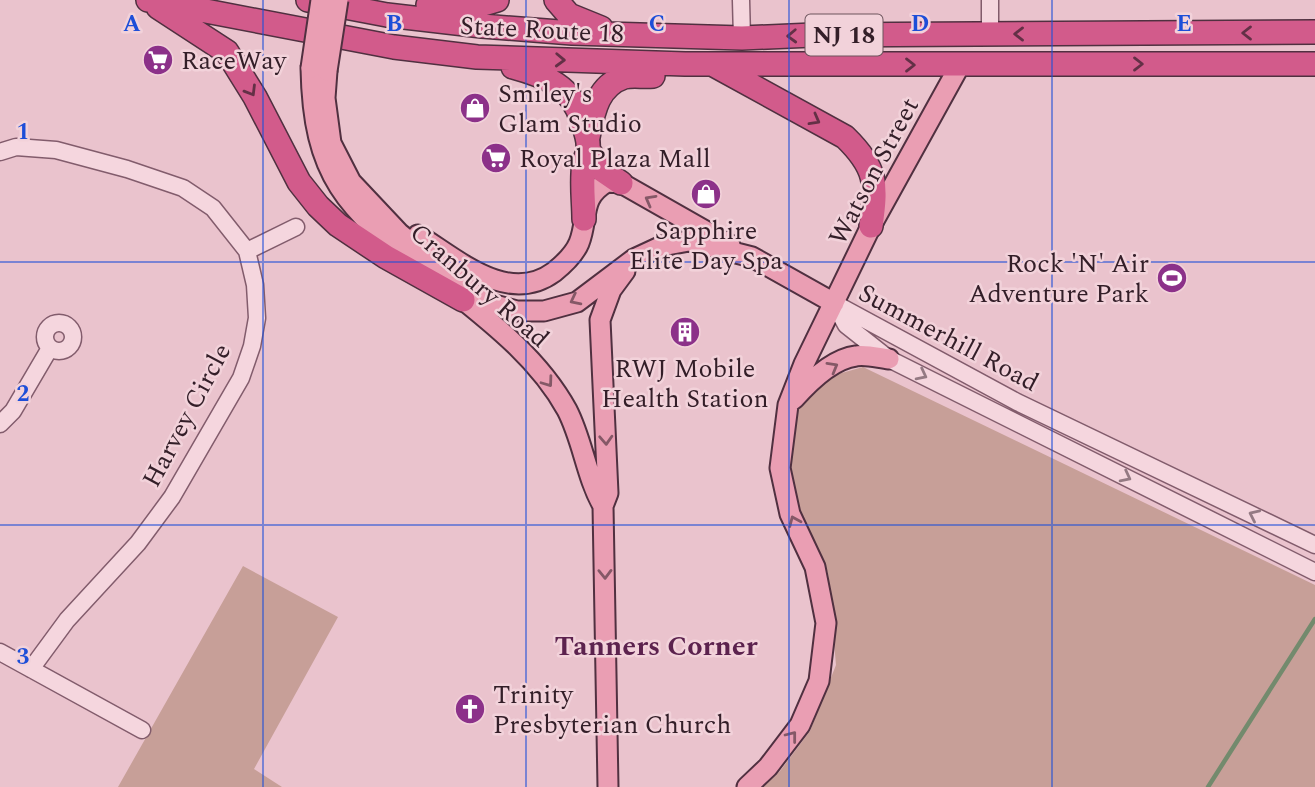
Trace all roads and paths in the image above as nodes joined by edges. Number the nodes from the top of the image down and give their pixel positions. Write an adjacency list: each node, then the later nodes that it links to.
1 (147, 0): 14 (highway, State Route 18 / NJ 18); 30 (highway, one-way to 30)
2 (309, 0): 9 (highway, State Route 18 / NJ 18)
3 (320, 0): 19 (main road, Cranbury Road, bridge)
4 (338, 0): 19 (main road, Cranbury Road, bridge)
5 (497, 0): 9 (highway)
6 (556, 0): 12 (highway)
7 (741, 0): 13 (street)
8 (990, 0): 11 (street)
9 (387, 15): 12 (highway, State Route 18 / NJ 18)
10 (1315, 32): 11 (highway, State Route 18 / NJ 18, one-way to 11)
11 (990, 34): 13 (highway, State Route 18 / NJ 18, one-way to 13)
12 (613, 35): 13 (highway, State Route 18 / NJ 18)
13 (742, 38)
14 (477, 57): 15 (highway, State Route 18 / NJ 18, one-way to 15); 20 (highway)
15 (685, 64): 16 (highway, State Route 18 / NJ 18); 20 (highway)
16 (712, 64): 18 (highway, State Route 18 / NJ 18, one-way to 18); 25 (highway, one-way to 25)
17 (1315, 64): 18 (highway, State Route 18 / NJ 18, one-way to 17)
18 (960, 65): 25 (main road, Watson Street)
19 (319, 70): 23 (main road, Cranbury Road); 30 (main road, Cranbury Road)
20 (588, 146): 22 (highway); 24 (highway)
21 (0, 152): 27 (street, Harvey Circle)
22 (621, 183): 24 (main road); 28 (main road, one-way to 22)
23 (369, 203): 24 (main road); 29 (main road, Cranbury Road, one-way to 23)
24 (584, 219)
25 (871, 226): 31 (main road, Watson Street)
26 (296, 227): 27 (street)
27 (247, 251): 40 (street, Harvey Circle)
28 (752, 257): 29 (main road, Cranbury Road); 31 (main road, Cranbury Road)
29 (634, 259): 36 (main road, one-way to 36)
30 (463, 300): 36 (main road, Cranbury Road, one-way to 36)
31 (834, 303): 33 (street, Summerhill Road); 34 (main road); 37 (street, Summerhill Road, one-way to 31)
32 (50, 348): 35 (street)
33 (890, 359): 34 (main road, one-way to 33); 38 (street, Summerhill Road, one-way to 38)
34 (788, 405): 43 (main road, one-way to 34)
35 (0, 424)
36 (603, 506): 42 (main road, Cranbury Road, one-way to 42)
37 (1315, 545)
38 (1315, 572)
39 (0, 652): 40 (street)
40 (32, 669): 41 (street)
41 (142, 730)
42 (608, 787)
43 (747, 787)

